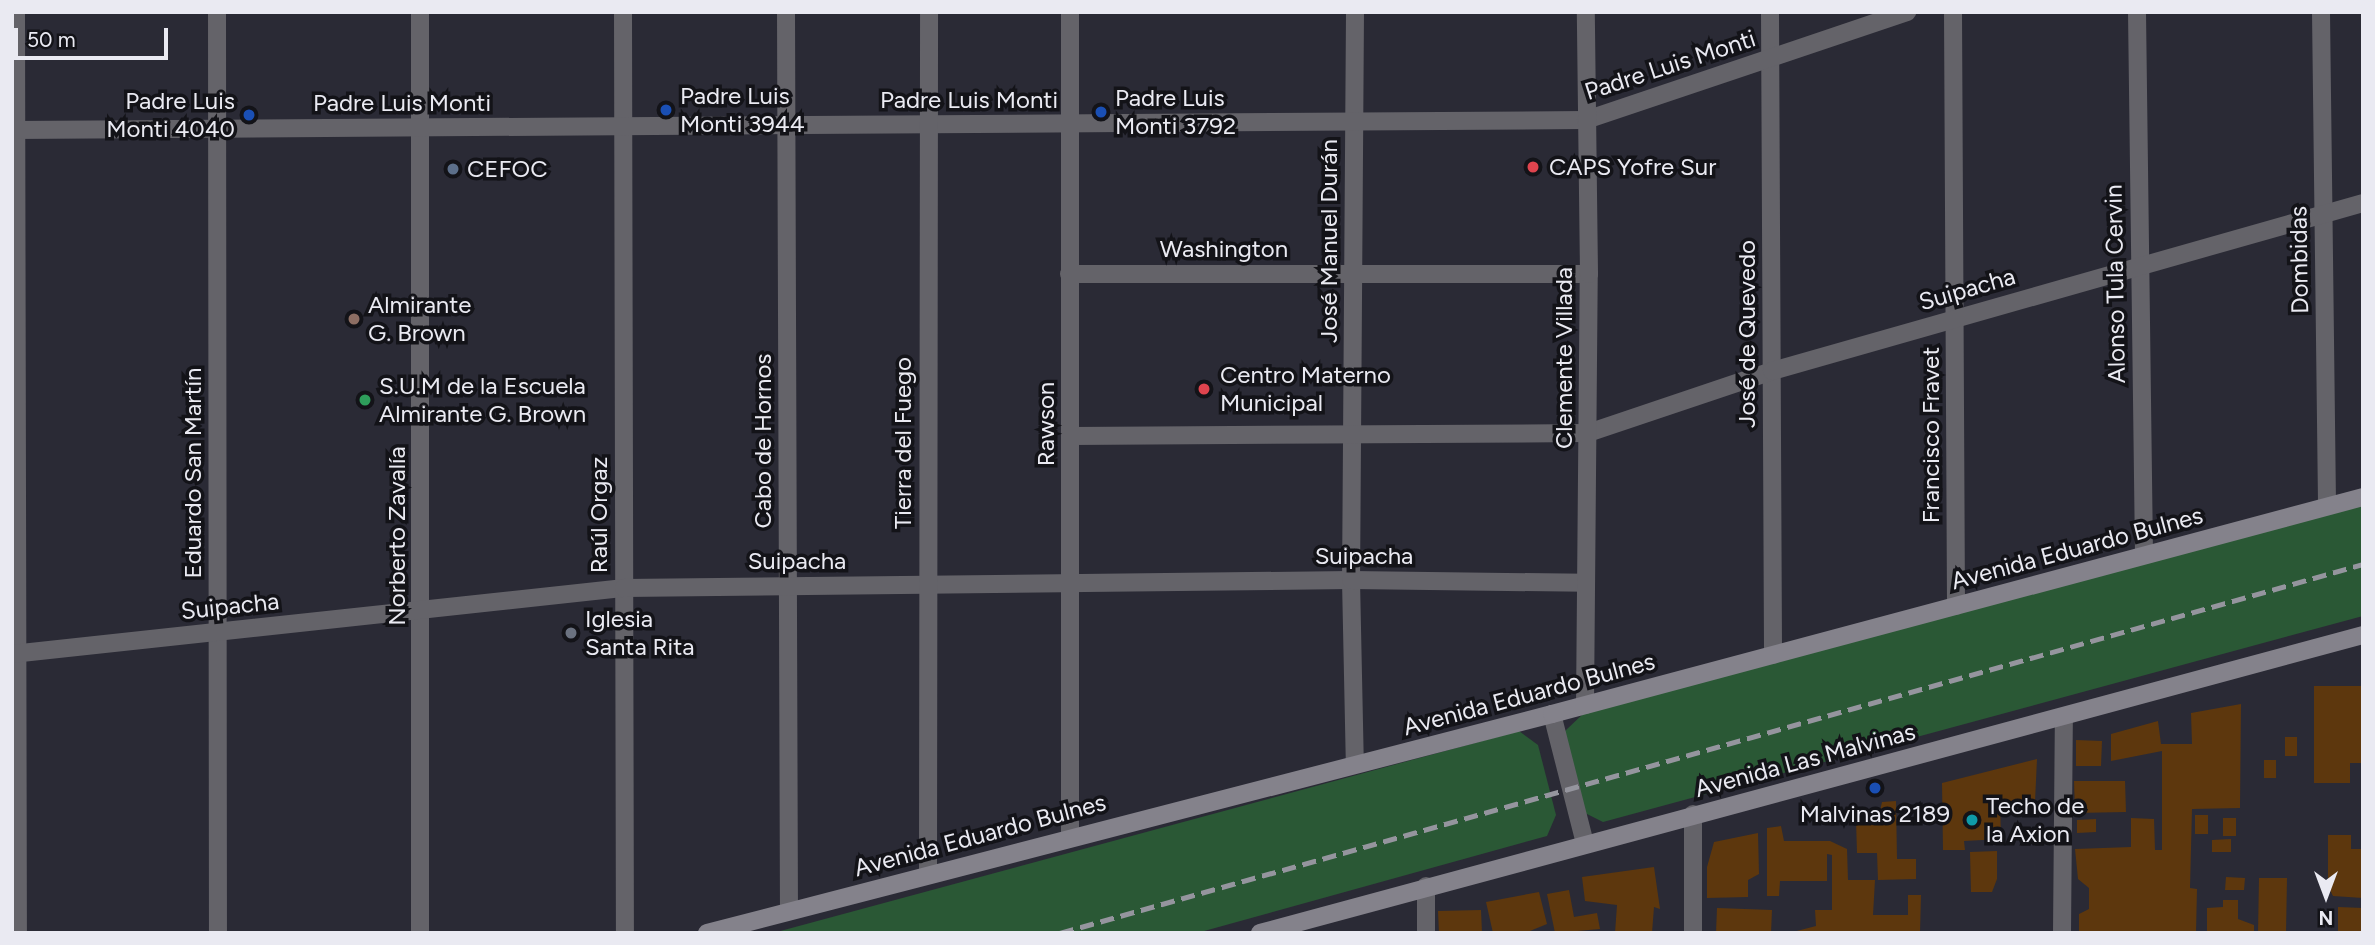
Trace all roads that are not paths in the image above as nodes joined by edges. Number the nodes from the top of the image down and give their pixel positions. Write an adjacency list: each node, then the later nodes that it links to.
1 (16, 12): 24 (street)
2 (217, 12): 23 (street, Eduardo San Martín)
3 (420, 12): 22 (street, Norberto Zavalía)
4 (623, 12): 21 (street, Raúl Orgaz)
5 (786, 12): 20 (street, Cabo de Hornos)
6 (929, 12): 19 (street, Tierra del Fuego)
7 (1070, 12): 18 (street, Rawson)
8 (1355, 12): 17 (street, José Manuel Durán)
9 (1586, 12): 16 (street, Clemente Villada)
10 (1770, 12): 15 (street, José de Quevedo)
11 (1908, 12): 15 (street, Padre Luis Monti)
12 (1953, 12): 31 (street, Francisco Fravet)
13 (2137, 12): 27 (street, Alonso Tula Cervin)
14 (2321, 12): 26 (street, Dombidas)
15 (1770, 58): 16 (street, Padre Luis Monti); 32 (street, José de Quevedo)
16 (1586, 120): 17 (street, Padre Luis Monti); 30 (street, Clemente Villada)
17 (1354, 122): 18 (street, Padre Luis Monti); 29 (street, José Manuel Durán)
18 (1069, 123): 19 (street, Padre Luis Monti); 28 (street, Rawson)
19 (929, 124): 20 (street, Padre Luis Monti); 43 (street, Tierra del Fuego)
20 (786, 125): 21 (street, Padre Luis Monti); 42 (street, Cabo de Hornos)
21 (624, 127): 22 (street, Padre Luis Monti); 44 (street, Raúl Orgaz)
22 (420, 128): 23 (street, Padre Luis Monti); 46 (street, Norberto Zavalía)
23 (218, 129): 24 (street, Padre Luis Monti); 47 (street, Eduardo San Martín)
24 (14, 130): 49 (street)
25 (2363, 203): 26 (street, Suipacha)
26 (2323, 215): 27 (street, Suipacha); 37 (street, Dombidas)
27 (2138, 268): 31 (street, Suipacha); 38 (street, Alonso Tula Cervin)
28 (1069, 274): 29 (street, Washington); 35 (street, Rawson)
29 (1353, 274): 30 (street, Washington); 33 (street, José Manuel Durán)
30 (1590, 274): 34 (street, Clemente Villada)
31 (1954, 318): 32 (street, Suipacha); 45 (street, Francisco Fravet)
32 (1772, 371): 34 (street, Suipacha); 50 (street, José de Quevedo)
33 (1352, 433): 34 (street, Suipacha); 35 (street, Suipacha); 39 (street, José Manuel Durán)
34 (1588, 433): 40 (street, Clemente Villada)
35 (1070, 436): 41 (street, Rawson)
36 (2363, 497): 37 (main road, Avenida Eduardo Bulnes)
37 (2327, 506): 38 (main road, Avenida Eduardo Bulnes)
38 (2144, 555): 45 (main road, Avenida Eduardo Bulnes)
39 (1351, 580): 40 (street, Suipacha); 41 (street, Suipacha); 54 (street, José Manuel Durán)
40 (1586, 583): 51 (street, Clemente Villada)
41 (1070, 584): 43 (street, Suipacha); 56 (street, Rawson)
42 (789, 585): 43 (street, Suipacha); 44 (street, Suipacha); 60 (street, Cabo de Hornos)
43 (927, 585): 58 (street, Tierra del Fuego)
44 (624, 588): 46 (street, Suipacha); 64 (street, Raúl Orgaz)
45 (1956, 606): 50 (main road, Avenida Eduardo Bulnes)
46 (422, 609): 47 (street, Suipacha); 63 (street, Norberto Zavalía)
47 (218, 632): 49 (street, Suipacha); 62 (street, Eduardo San Martín)
48 (2363, 635): 53 (main road, Avenida Las Malvinas)
49 (15, 654): 61 (street)
50 (1773, 655): 51 (main road, Avenida Eduardo Bulnes)
51 (1585, 705): 52 (main road, Avenida Eduardo Bulnes)
52 (1552, 714): 54 (main road, Avenida Eduardo Bulnes); 57 (street)
53 (2064, 717): 55 (main road, Avenida Las Malvinas); 69 (street)
54 (1355, 764): 56 (main road, Avenida Eduardo Bulnes)
55 (1693, 814): 57 (main road, Avenida Las Malvinas); 68 (street)
56 (1070, 836): 58 (main road, Avenida Eduardo Bulnes)
57 (1585, 843): 59 (main road, Avenida Las Malvinas)
58 (928, 874): 60 (main road, Avenida Eduardo Bulnes)
59 (1426, 886): 66 (main road, Avenida Las Malvinas); 67 (street)
60 (789, 910): 65 (main road, Avenida Eduardo Bulnes)
61 (18, 933)
62 (218, 933)
63 (420, 933)
64 (625, 933)
65 (707, 933)
66 (1260, 933)
67 (1426, 933)
68 (1693, 933)
69 (2062, 933)

